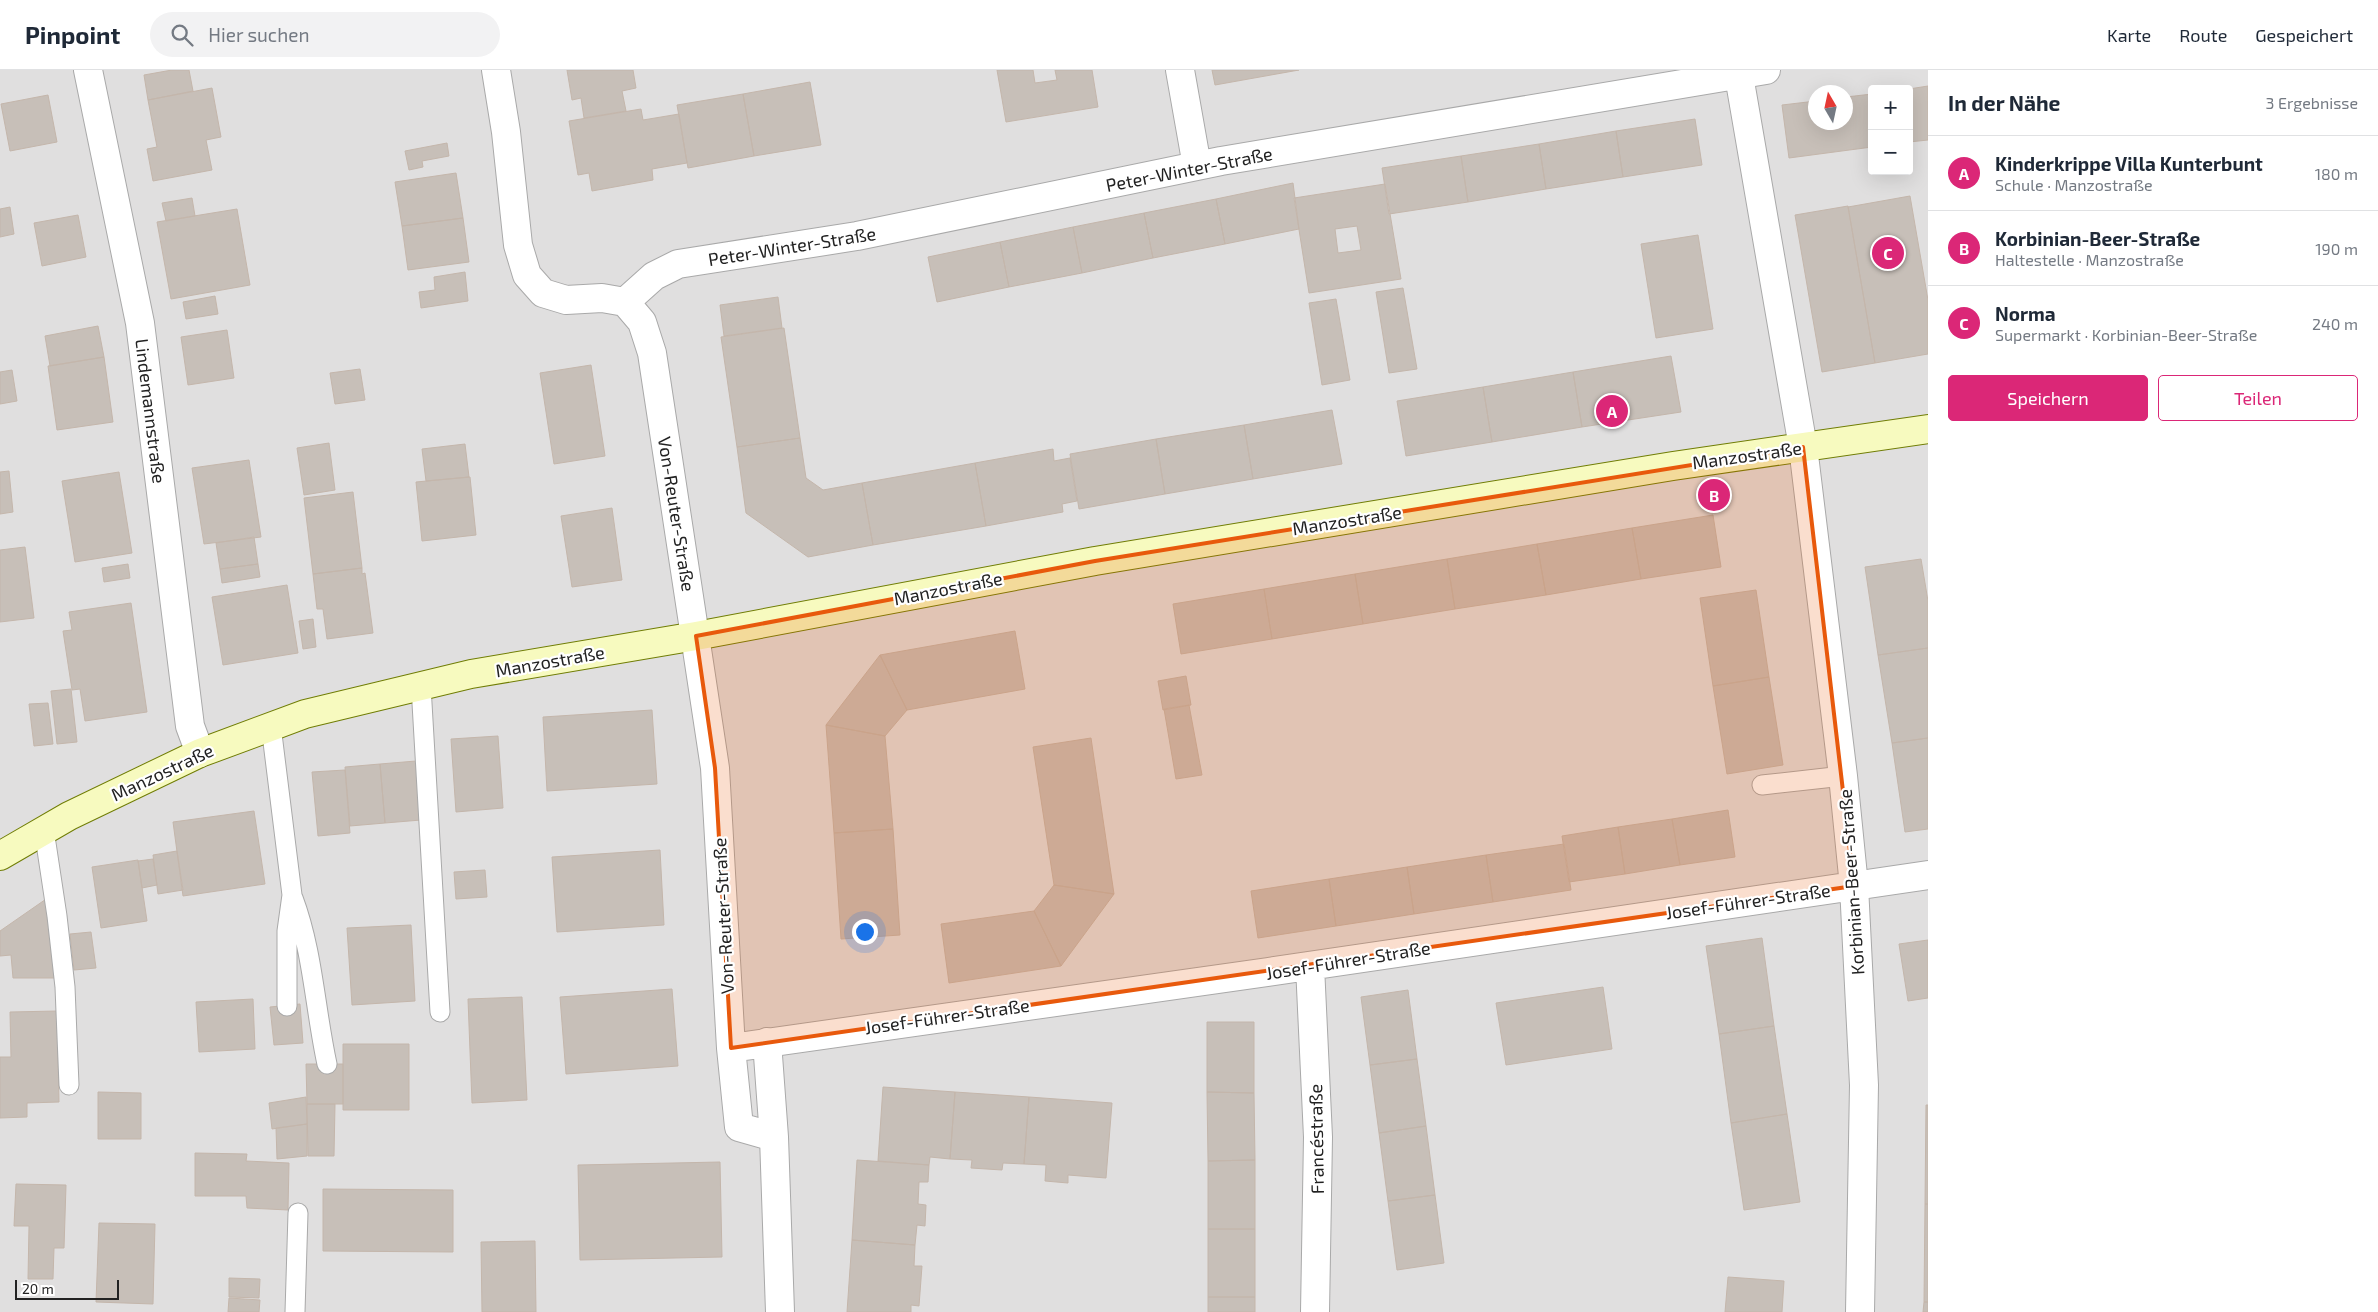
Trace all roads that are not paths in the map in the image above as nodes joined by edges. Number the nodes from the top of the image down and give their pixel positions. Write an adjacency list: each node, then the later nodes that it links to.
1 (88, 70): 13 (street, Lindemannstraße)
2 (496, 70): 7 (street)
3 (1180, 70): 6 (street)
4 (1766, 70): 5 (street, Peter-Winter-Straße)
5 (1739, 72): 6 (street, Peter-Winter-Straße); 9 (street, Korbinian-Beer-Straße)
6 (1197, 166): 7 (street, Peter-Winter-Straße)
7 (625, 302): 10 (street, Von-Reuter-Straße)
8 (1928, 429): 9 (street, Manzostraße)
9 (1803, 447): 10 (street, Manzostraße); 14 (street, Korbinian-Beer-Straße)
10 (696, 636): 11 (street, Manzostraße); 25 (street, Von-Reuter-Straße)
11 (421, 686): 12 (street, Manzostraße); 23 (lane)
12 (271, 726): 13 (street, Manzostraße); 20 (lane)
13 (200, 753): 16 (street, Manzostraße)
14 (1843, 776): 15 (lane); 19 (street, Korbinian-Beer-Straße)
15 (1762, 786)
16 (44, 830): 17 (street, Manzostraße); 27 (lane)
17 (0, 856)
18 (1928, 875): 19 (street, Josef-Führer-Straße)
19 (1854, 886): 21 (street, Josef-Führer-Straße); 33 (street, Korbinian-Beer-Straße)
20 (292, 895): 22 (lane); 26 (lane)
21 (1310, 966): 24 (street, Josef-Führer-Straße); 32 (street, Francéstraße)
22 (287, 1006)
23 (440, 1012)
24 (767, 1042): 25 (street); 28 (street)
25 (731, 1048): 28 (street, Von-Reuter-Straße)
26 (327, 1064)
27 (69, 1085)
28 (774, 1136): 31 (street)
29 (298, 1213): 30 (lane)
30 (295, 1312)
31 (780, 1312)
32 (1315, 1312)
33 (1860, 1312)

